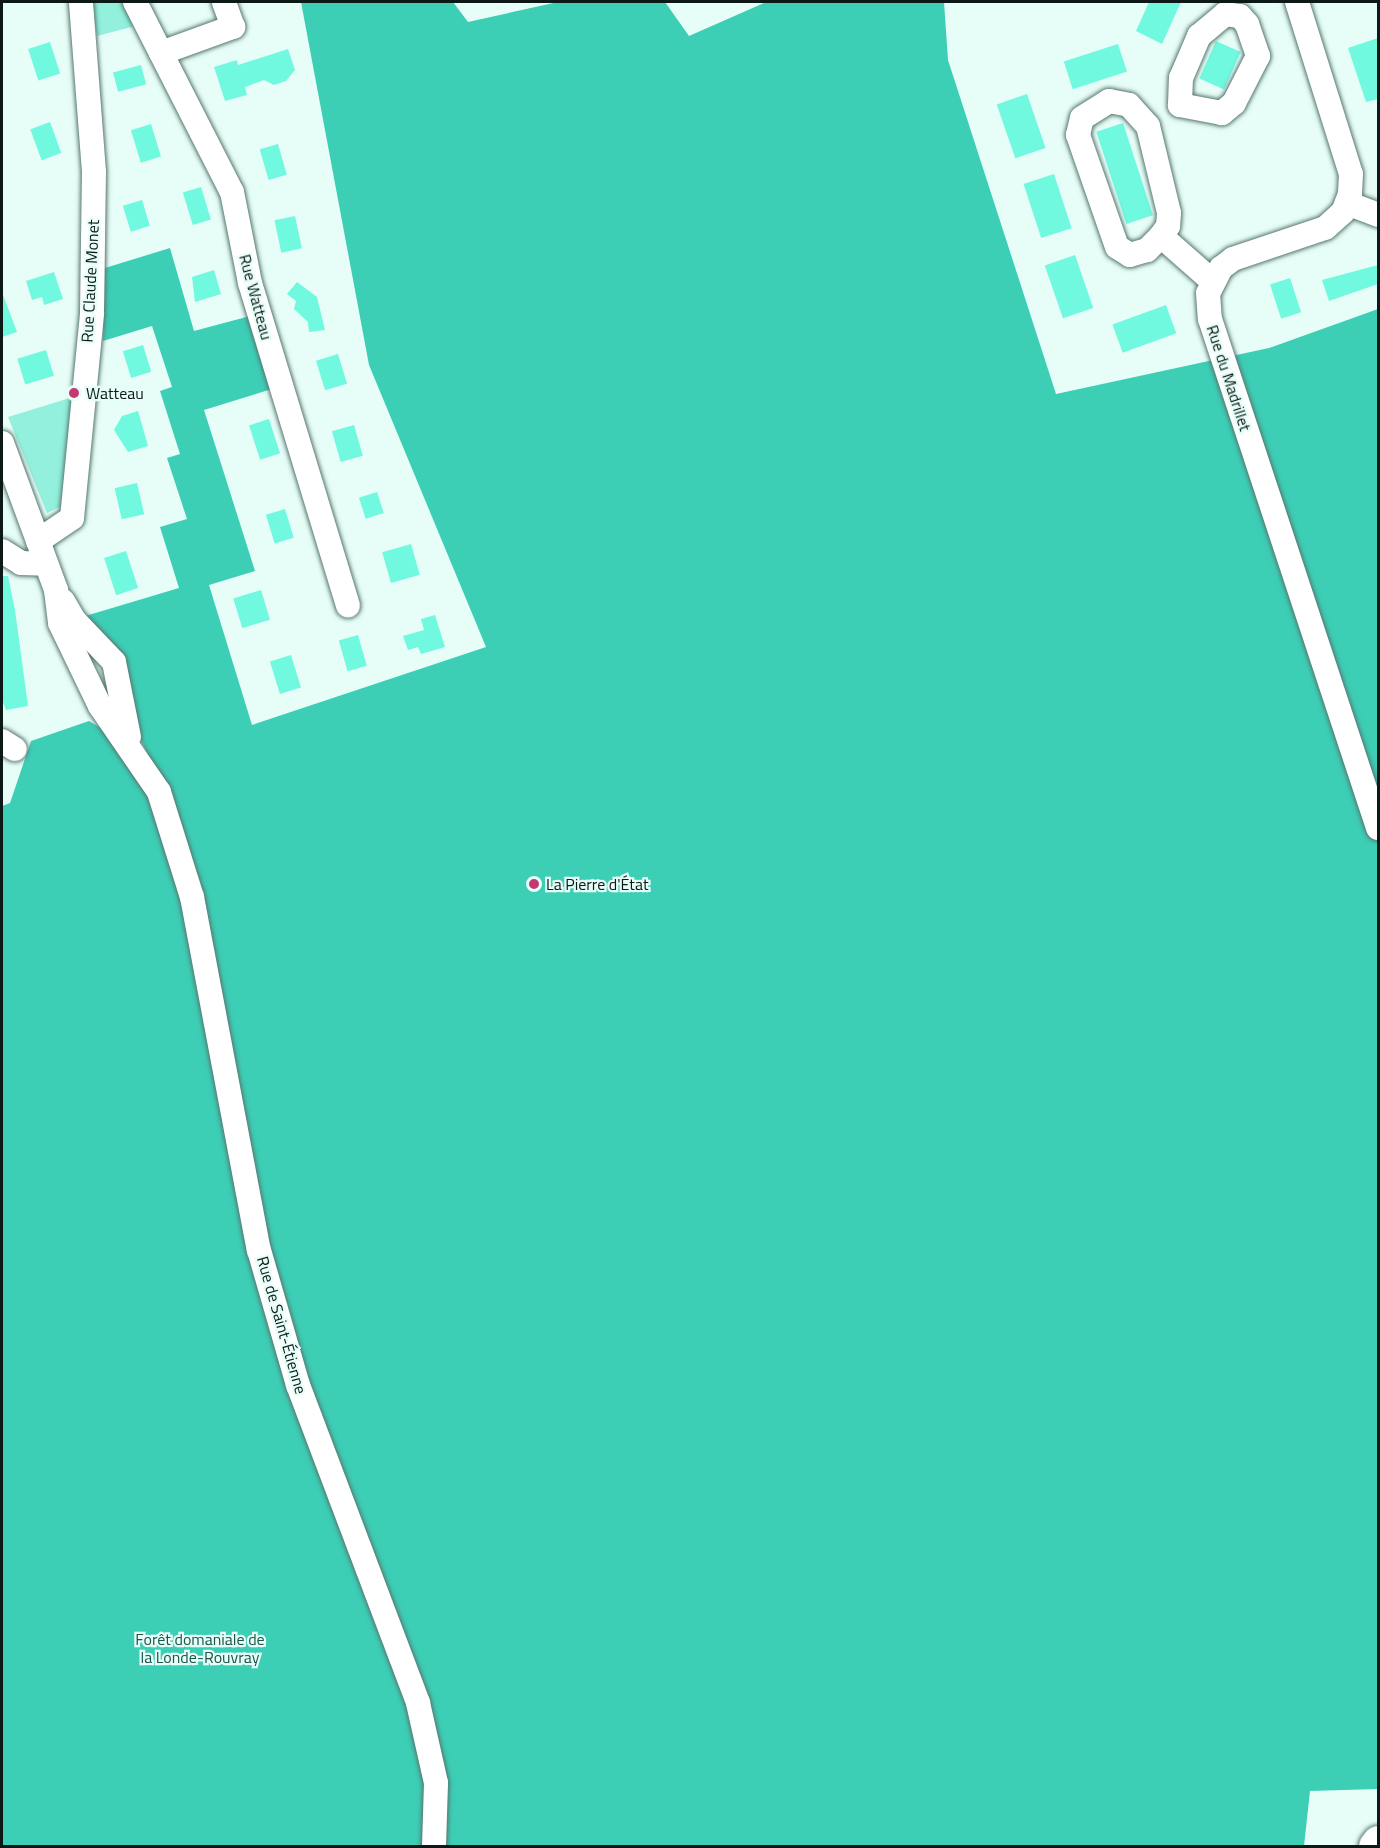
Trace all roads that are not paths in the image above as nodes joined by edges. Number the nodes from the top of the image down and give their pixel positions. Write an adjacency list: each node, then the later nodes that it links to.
1 (81, 2): 14 (street, Rue Claude Monet)
2 (135, 2): 5 (street, Rue Watteau)
3 (224, 2): 5 (street)
4 (1297, 2): 8 (street)
5 (161, 53): 16 (street, Rue Watteau)
6 (1180, 105): 7 (street)
7 (1148, 126): 10 (street); 10 (street)
8 (1347, 203): 9 (street); 11 (street)
9 (1378, 215)
10 (1161, 236): 11 (street)
11 (1211, 280): 18 (street, Rue du Madrillet)
12 (2, 443): 14 (street)
13 (2, 551): 14 (street)
14 (42, 553): 15 (street)
15 (56, 590): 17 (street); 17 (street)
16 (348, 605)
17 (132, 748): 20 (street, Rue de Saint-Étienne)
18 (1378, 828)
19 (1378, 1842): 21 (highway)
20 (434, 1846)
21 (1375, 1846)

